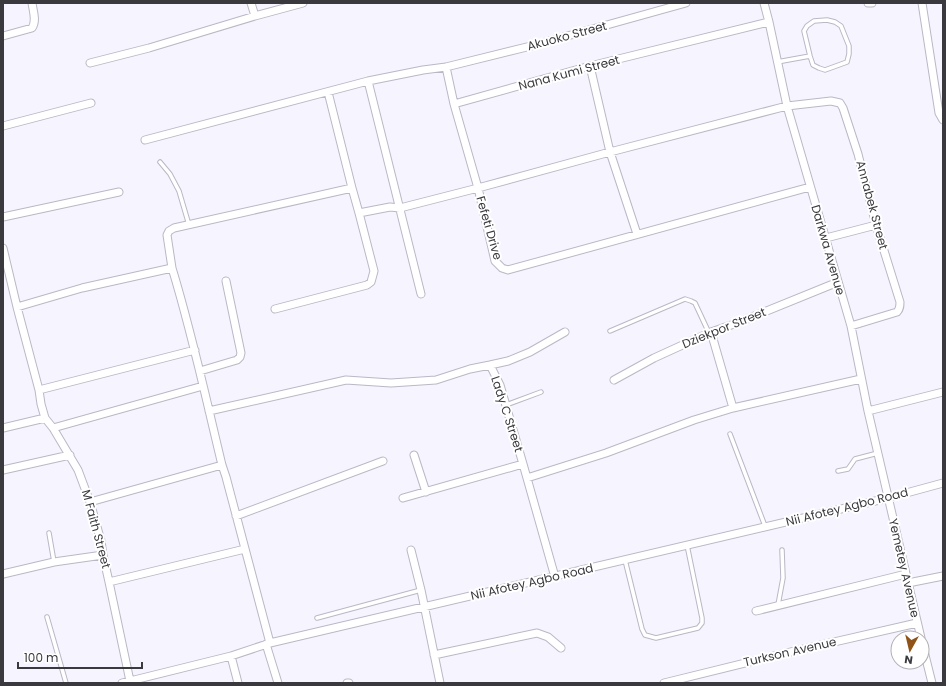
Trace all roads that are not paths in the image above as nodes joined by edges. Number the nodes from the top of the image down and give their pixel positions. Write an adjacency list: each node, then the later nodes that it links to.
1 (32, 3): 11 (street)
2 (251, 3): 9 (street)
3 (303, 3): 9 (street)
4 (686, 3): 16 (street, Akuoko Street)
5 (764, 3): 10 (street, Darkwa Avenue)
6 (868, 3): 7 (street)
7 (872, 3)
8 (922, 3): 22 (street)
9 (254, 16): 14 (street)
10 (769, 22): 13 (street, Darkwa Avenue); 15 (street, Nana Kumi Street)
11 (3, 36)
12 (810, 56): 12 (lane); 13 (lane)
13 (777, 62): 21 (street, Darkwa Avenue)
14 (90, 63)
15 (590, 66): 20 (street, Nana Kumi Street); 25 (street)
16 (446, 67): 17 (street, Akuoko Street); 20 (street)
17 (368, 82): 18 (street, Akuoko Street); 31 (street)
18 (328, 92): 24 (street, Akuoko Street); 28 (street)
19 (91, 103): 23 (street)
20 (454, 104): 29 (street)
21 (787, 106): 25 (street, Fefeti Drive); 27 (street, Darkwa Avenue); 35 (street, Annabek Street)
22 (943, 120)
23 (3, 126)
24 (145, 140)
25 (610, 152): 29 (street, Fefeti Drive); 36 (street)
26 (160, 162): 34 (lane)
27 (810, 187): 36 (street, Fefeti Drive); 37 (street, Darkwa Avenue)
28 (352, 188): 32 (street); 34 (street)
29 (478, 188): 31 (street); 36 (street, Fefeti Drive)
30 (118, 192): 33 (street)
31 (400, 208): 32 (street); 43 (street)
32 (359, 213): 45 (street)
33 (3, 217)
34 (189, 225): 40 (street)
35 (876, 225): 37 (street); 46 (street, Annabek Street)
36 (637, 234)
37 (826, 238): 42 (street, Darkwa Avenue)
38 (3, 248): 39 (street, M Faith Street)
39 (5, 260): 44 (street, M Faith Street)
40 (172, 268): 44 (street); 50 (street)
41 (226, 281): 52 (street)
42 (838, 282): 46 (street, Darkwa Avenue); 49 (street, Dziekpor Street)
43 (421, 294)
44 (17, 307): 56 (street, M Faith Street)
45 (275, 309)
46 (851, 326): 53 (street, Darkwa Avenue)
47 (610, 331): 49 (lane)
48 (565, 332): 51 (street)
49 (710, 333): 54 (street, Dziekpor Street); 60 (street)
50 (195, 350): 52 (street); 56 (street)
51 (490, 365): 59 (street, Lady C Street); 61 (street, Lady C Street)
52 (200, 371): 55 (street)
53 (861, 379): 60 (street); 62 (street, Darkwa Avenue)
54 (614, 380)
55 (203, 386): 61 (street); 65 (street)
56 (39, 390): 63 (street, M Faith Street)
57 (541, 392): 59 (lane)
58 (943, 392): 62 (street)
59 (505, 405): 71 (street, Lady C Street)
60 (733, 408): 75 (street)
61 (209, 411): 72 (street)
62 (868, 411): 67 (street, Darkwa Avenue)
63 (45, 418): 64 (street); 65 (street, M Faith Street)
64 (3, 428)
65 (53, 428): 68 (street, M Faith Street)
66 (730, 434): 82 (lane)
67 (878, 454): 74 (lane); 79 (street, Darkwa Avenue)
68 (70, 455): 73 (street); 80 (street, M Faith Street)
69 (414, 455): 77 (street)
70 (383, 461): 81 (street)
71 (523, 464): 75 (street, Lady C Street); 77 (street)
72 (222, 465): 80 (street); 81 (street)
73 (3, 470)
74 (838, 471)
75 (527, 478): 94 (street, Lady C Street)
76 (943, 483): 79 (street, Nii Afotey Agbo Road)
77 (426, 492): 78 (street)
78 (404, 498)
79 (888, 498): 82 (street, Nii Afotey Agbo Road); 92 (street, Yemetey Avenue)
80 (90, 502): 88 (street, M Faith Street)
81 (236, 516): 85 (street)
82 (765, 526): 84 (street, Nii Afotey Agbo Road)
83 (49, 533): 90 (lane)
84 (687, 545): 89 (street, Nii Afotey Agbo Road); 89 (lane)
85 (245, 549): 95 (street); 105 (street)
86 (411, 550): 97 (street)
87 (782, 550): 98 (lane)
88 (103, 555): 90 (street); 95 (street, M Faith Street)
89 (625, 560): 94 (street, Nii Afotey Agbo Road)
90 (54, 562): 91 (street)
91 (3, 574)
92 (906, 574): 96 (street, Yemetey Avenue); 98 (street)
93 (943, 576): 96 (street)
94 (554, 577): 99 (street, Nii Afotey Agbo Road)
95 (109, 582): 110 (street, M Faith Street)
96 (908, 583): 103 (street, Yemetey Avenue)
97 (421, 590): 99 (street); 102 (lane)
98 (778, 605): 100 (street)
99 (425, 606): 105 (street, Nii Afotey Agbo Road); 108 (street)
100 (756, 611)
101 (47, 617): 111 (lane)
102 (318, 618)
103 (917, 623): 104 (street, Yemetey Avenue); 115 (street, Turkson Avenue)
104 (919, 630)
105 (268, 644): 107 (street, Nii Afotey Agbo Road); 113 (street)
106 (561, 648): 108 (street)
107 (231, 656): 110 (street, Nii Afotey Agbo Road); 112 (street)
108 (434, 656): 114 (street)
109 (929, 670): 116 (street)
110 (126, 682)
111 (66, 683)
112 (238, 683)
113 (278, 683)
114 (440, 683)
115 (664, 683)
116 (932, 683)

